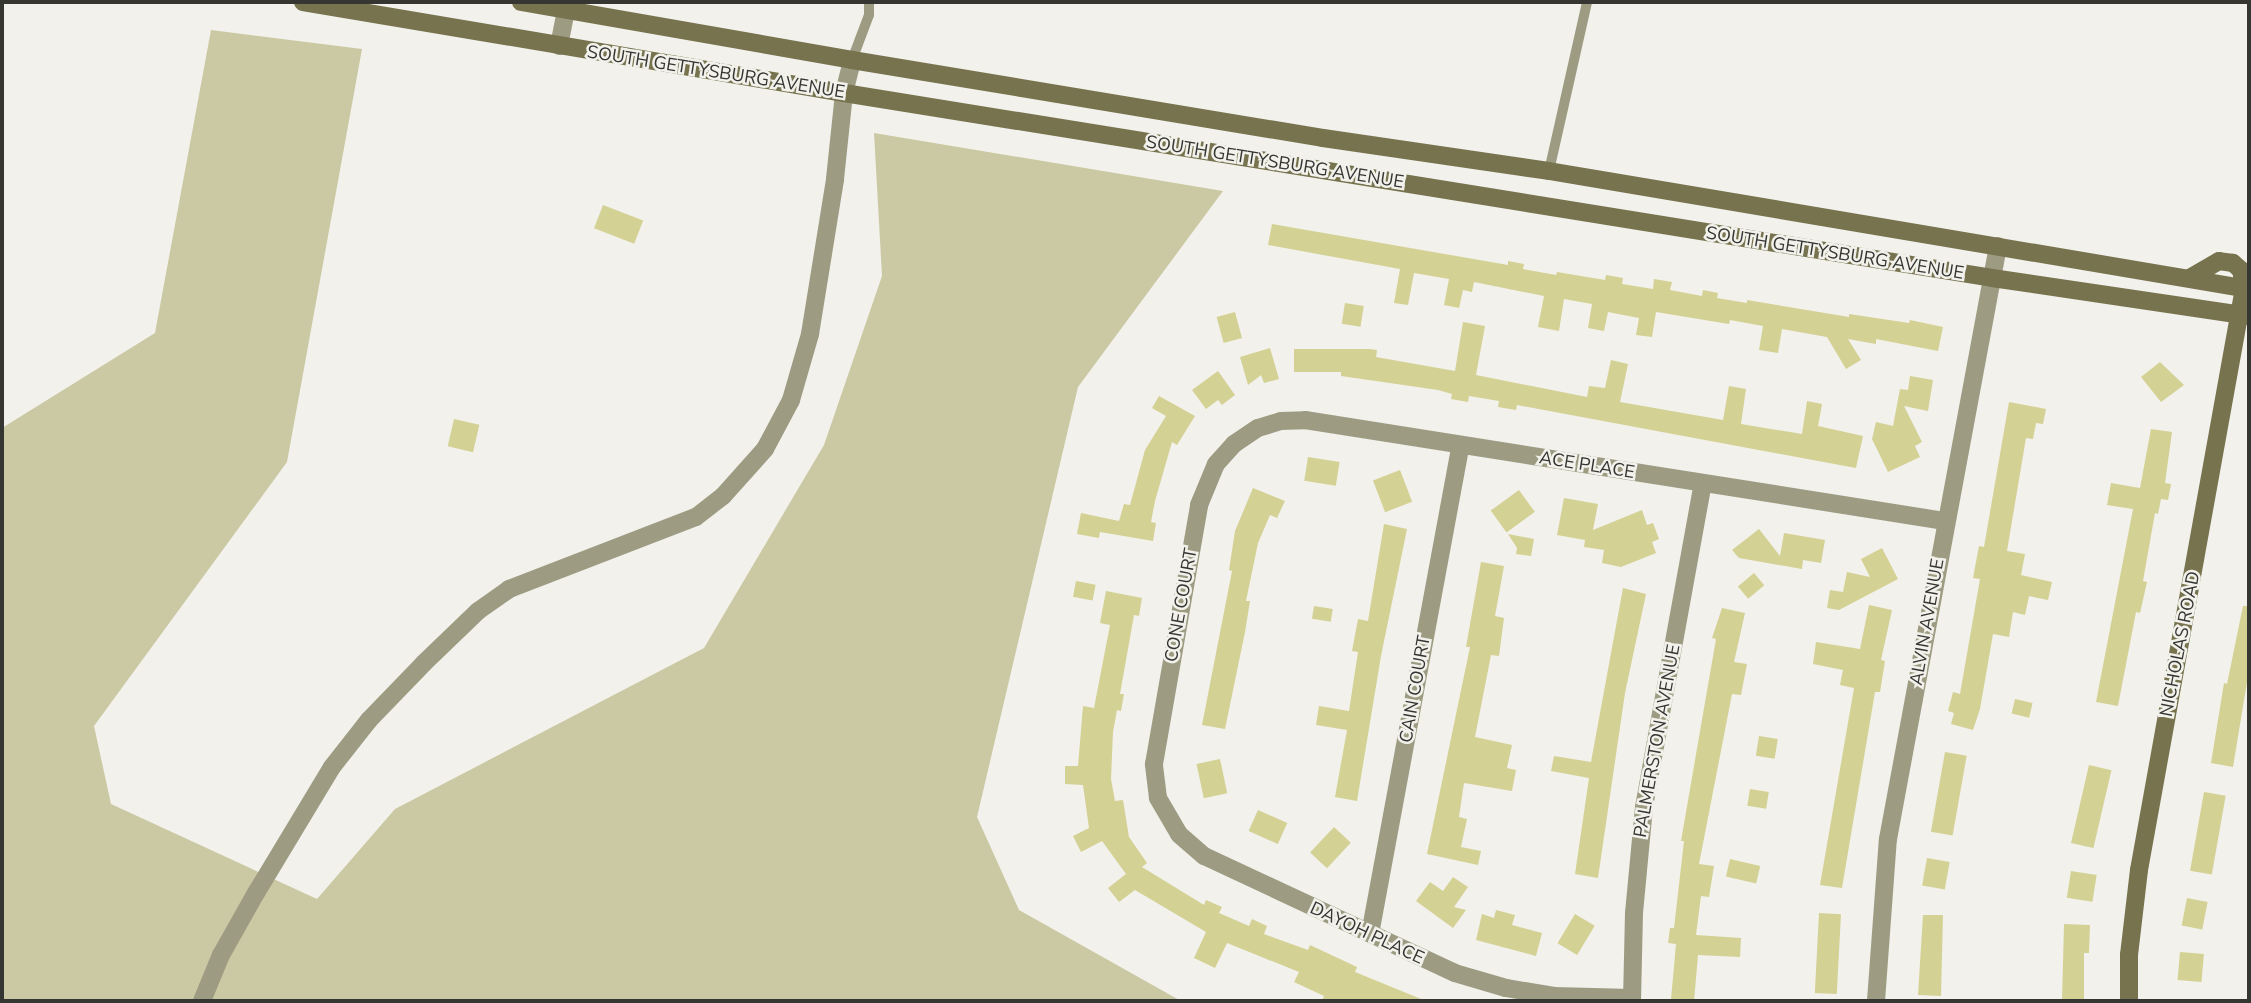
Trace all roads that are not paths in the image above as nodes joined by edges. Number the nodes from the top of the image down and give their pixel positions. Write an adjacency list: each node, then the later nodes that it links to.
1 (303, 2): 6 (main road, SOUTH GETTYSBURG AVENUE)
2 (521, 2): 5 (main road, SOUTH GETTYSBURG AVENUE)
3 (869, 2): 7 (lane)
4 (1587, 2): 9 (lane)
5 (566, 5): 6 (street); 7 (main road, SOUTH GETTYSBURG AVENUE)
6 (559, 46): 8 (main road, SOUTH GETTYSBURG AVENUE)
7 (852, 60): 8 (street); 9 (main road, SOUTH GETTYSBURG AVENUE)
8 (844, 93): 11 (main road, SOUTH GETTYSBURG AVENUE); 21 (street)
9 (1549, 172): 10 (main road, SOUTH GETTYSBURG AVENUE)
10 (1998, 246): 11 (street, ALVIN AVENUE); 12 (main road, SOUTH GETTYSBURG AVENUE)
11 (1992, 278): 13 (main road, SOUTH GETTYSBURG AVENUE); 17 (street, ALVIN AVENUE)
12 (2246, 288): 13 (main road, NICHOLAS ROAD)
13 (2244, 315): 23 (main road, NICHOLAS ROAD)
14 (1234, 444): 15 (street, ACE PLACE); 18 (street, CONE COURT)
15 (1461, 445): 16 (street, ACE PLACE); 19 (street, CAIN COURT)
16 (1703, 483): 17 (street, ACE PLACE); 20 (street, PALMERSTON AVENUE)
17 (1945, 522): 22 (street, ALVIN AVENUE)
18 (1155, 776): 19 (street, DAYOH PLACE)
19 (1370, 934): 20 (street, DAYOH PLACE)
20 (1632, 1000)
21 (202, 1001)
22 (1877, 1001)
23 (2129, 1001)

